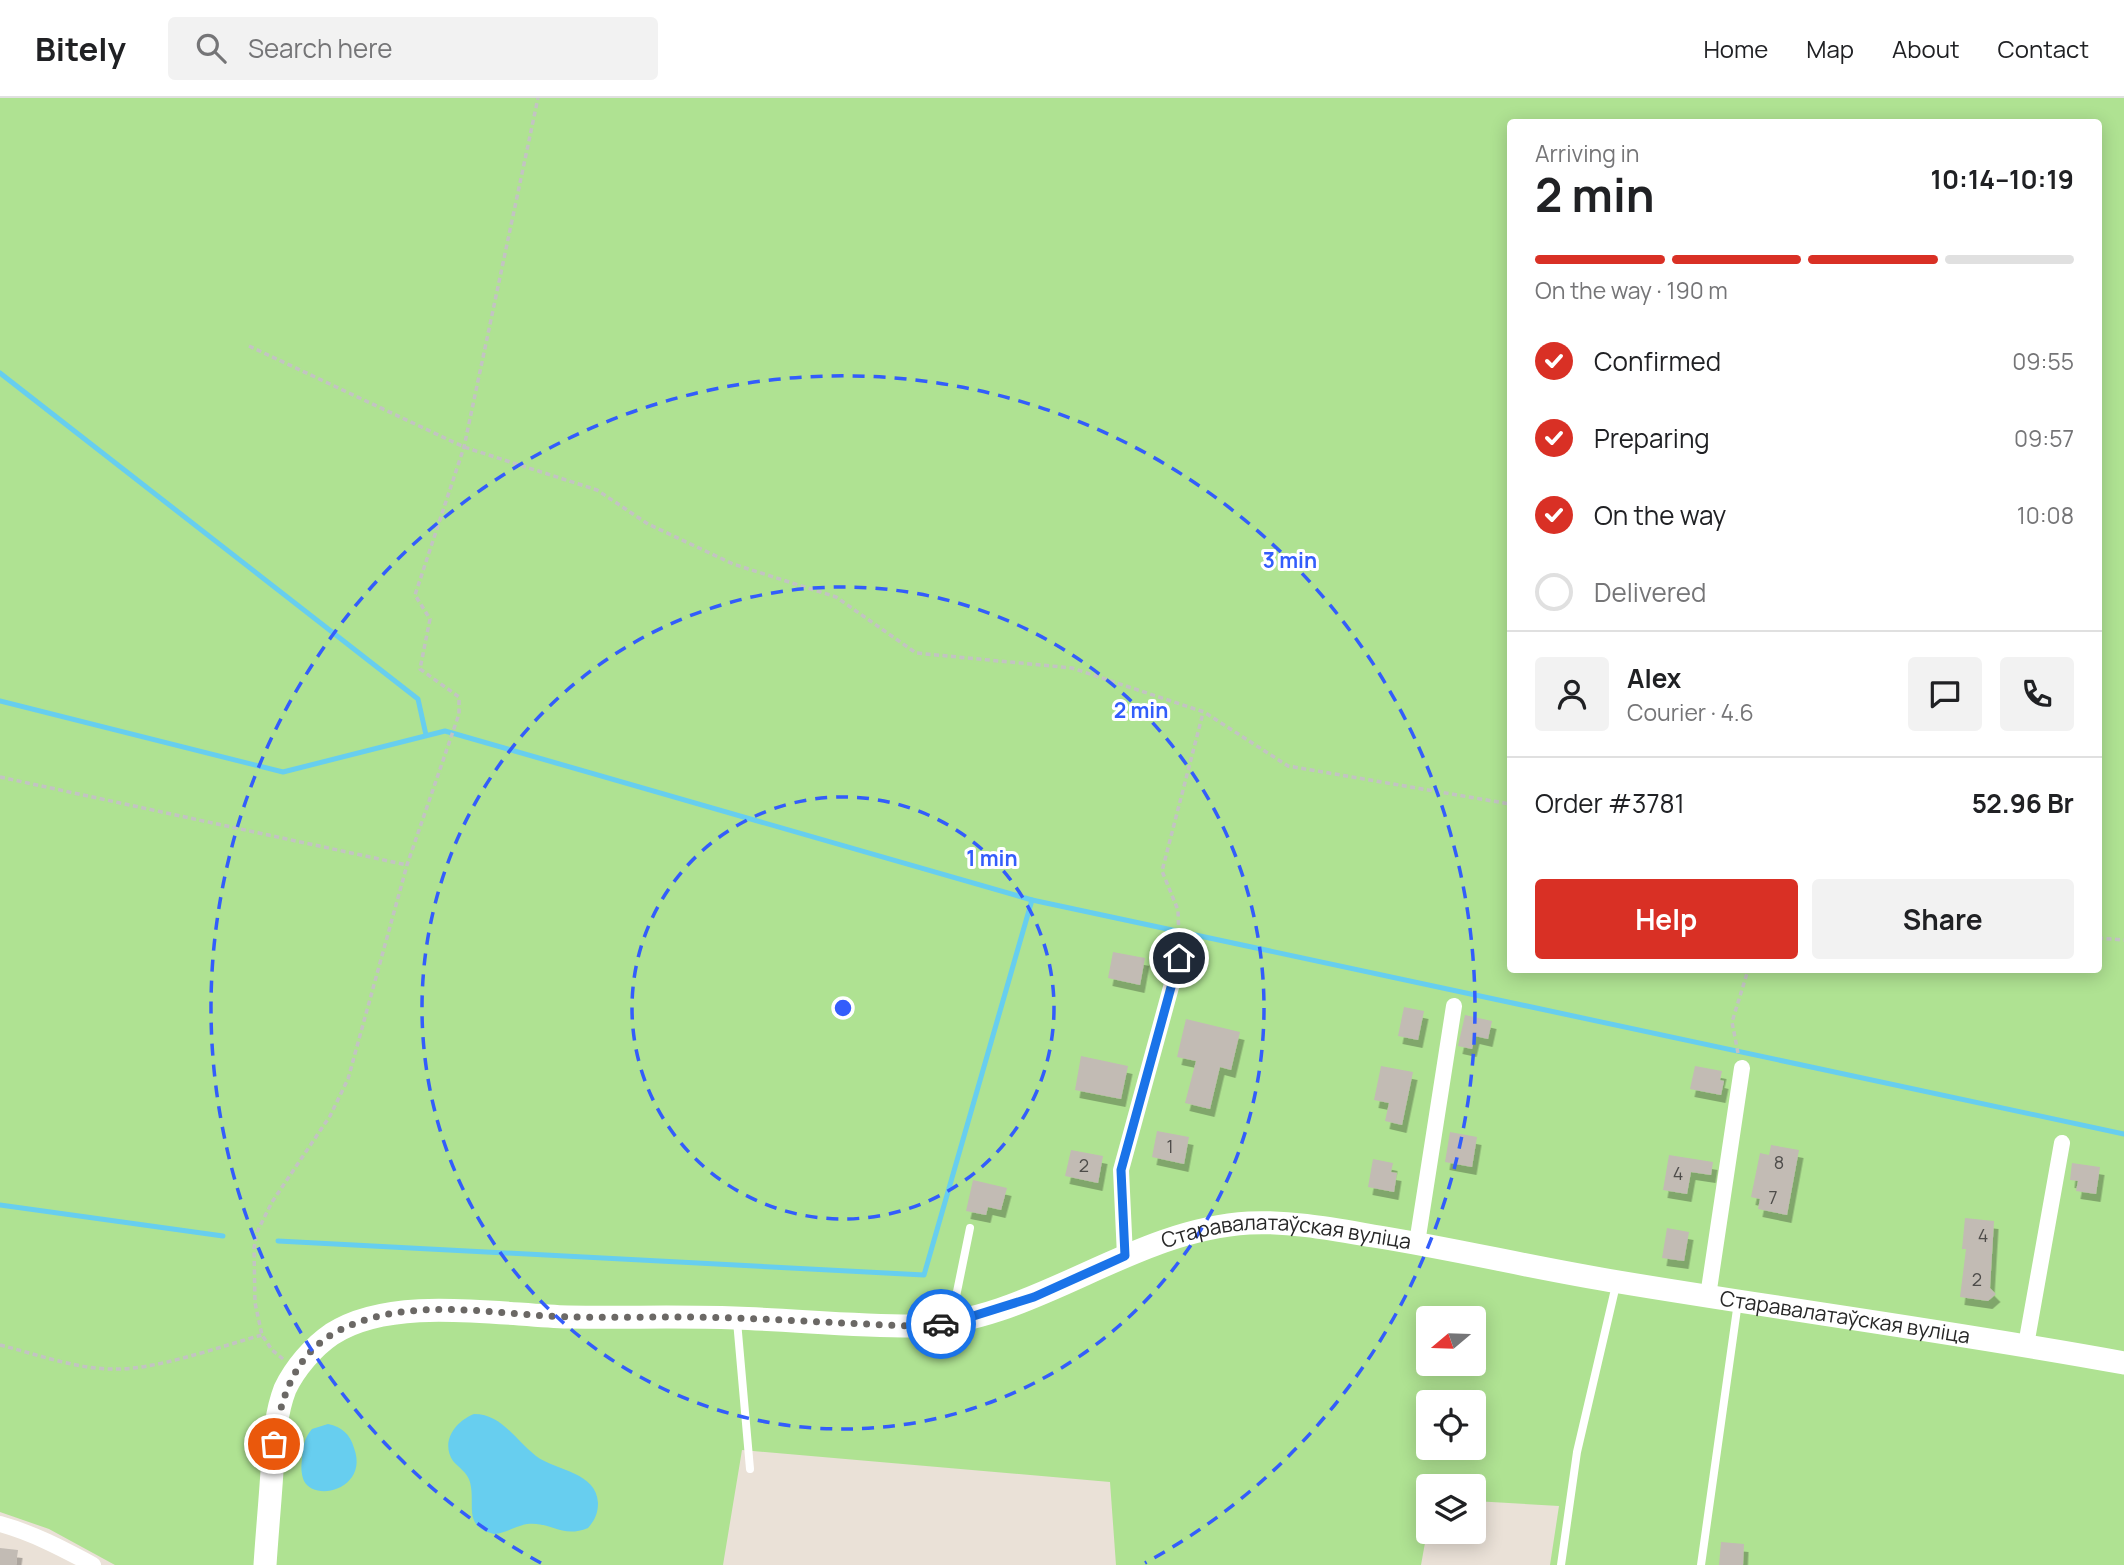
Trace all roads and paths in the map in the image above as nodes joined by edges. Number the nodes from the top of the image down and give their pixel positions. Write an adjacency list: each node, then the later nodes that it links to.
1 (537, 98): 3 (path)
2 (249, 346): 3 (path)
3 (464, 447): 4 (path); 7 (path)
4 (1204, 712): 6 (path); 10 (path)
5 (0, 777): 7 (path)
6 (1507, 803)
7 (407, 865): 23 (path)
8 (2102, 938): 9 (path)
9 (2124, 940)
10 (1179, 958): 17 (street)
11 (1747, 973): 13 (path)
12 (1454, 1006): 16 (street)
13 (1742, 1068): 19 (street)
14 (2062, 1143): 25 (street)
15 (970, 1228): 22 (lane)
16 (1417, 1243): 17 (street, Старавалатаўская вуліца); 18 (street, Старавалатаўская вуліца)
17 (1125, 1256): 22 (street, Старавалатаўская вуліца)
18 (1617, 1282): 19 (street, Старавалатаўская вуліца); 32 (lane)
19 (1708, 1296): 20 (street, Старавалатаўская вуліца)
20 (1738, 1302): 25 (street, Старавалатаўская вуліца); 33 (lane)
21 (737, 1318): 22 (street, Старавалатаўская вуліца); 27 (street, Старавалатаўская вуліца); 28 (lane)
22 (951, 1323)
23 (262, 1335): 24 (path); 27 (path)
24 (0, 1345)
25 (2026, 1345): 26 (street, Старавалатаўская вуліца)
26 (2124, 1363)
27 (300, 1366): 31 (street, Старавалатаўская вуліца)
28 (750, 1469)
29 (0, 1524): 30 (street)
30 (93, 1565)
31 (265, 1565)
32 (1561, 1565)
33 (1701, 1565)

